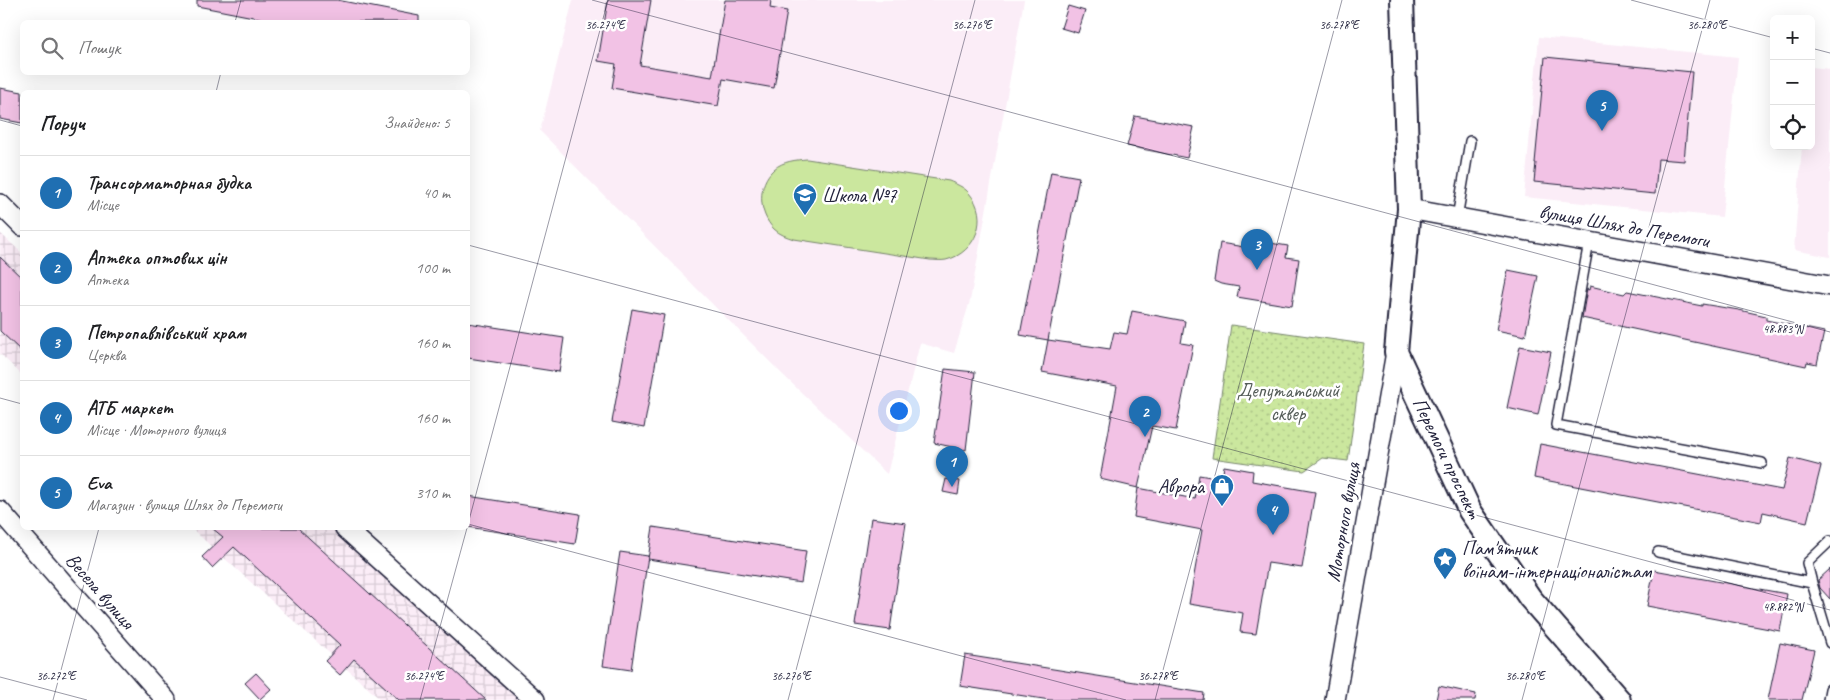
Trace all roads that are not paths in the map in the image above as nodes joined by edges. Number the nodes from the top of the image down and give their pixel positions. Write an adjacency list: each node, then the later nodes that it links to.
1 (1402, 0): 4 (street)
2 (1470, 140): 5 (lane)
3 (0, 204): 6 (street)
4 (1409, 209): 5 (street, вулиця Шлях до Перемоги); 9 (street)
5 (1457, 218): 7 (street, вулиця Шлях до Перемоги)
6 (20, 224)
7 (1589, 242): 8 (street, вулиця Шлях до Перемоги); 10 (lane)
8 (1830, 286)
9 (1396, 352): 20 (street, Моторного вулиця); 21 (street, Перемоги проспект)
10 (1762, 463)
11 (0, 511): 18 (street, Весела вулиця)
12 (347, 530): 19 (street)
13 (1830, 542): 15 (lane)
14 (1658, 552): 15 (lane)
15 (1812, 583): 16 (lane)
16 (1830, 643)
17 (1830, 689): 22 (lane)
18 (166, 700)
19 (535, 700)
20 (1335, 700)
21 (1619, 700)
22 (1828, 700)

